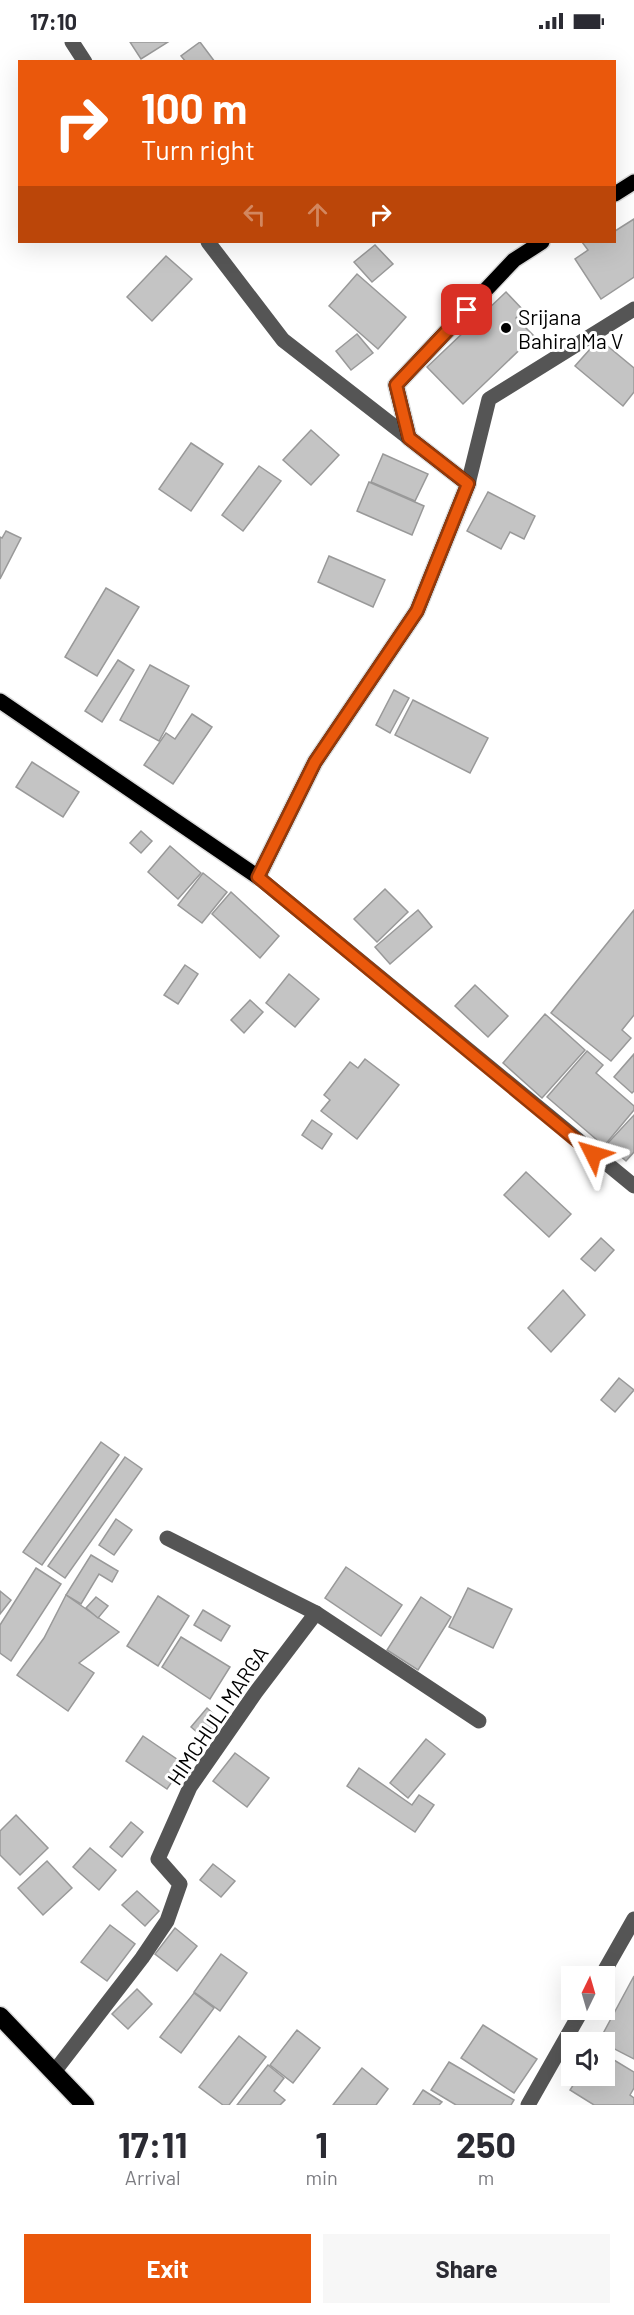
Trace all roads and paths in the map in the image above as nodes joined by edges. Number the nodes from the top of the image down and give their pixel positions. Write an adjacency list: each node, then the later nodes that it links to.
1 (72, 42): 2 (street)
2 (84, 60)
3 (634, 182): 4 (main road)
4 (616, 193)
5 (209, 243): 8 (street)
6 (540, 243): 8 (main road)
7 (634, 309): 9 (street)
8 (409, 438): 9 (main road)
9 (468, 484): 11 (main road)
10 (0, 701): 11 (main road)
11 (258, 877): 12 (street)
12 (634, 1186)
13 (167, 1539): 14 (street)
14 (316, 1613): 15 (street); 20 (street, HIMCHULI MARGA)
15 (479, 1721)
16 (634, 1919): 17 (street)
17 (607, 1966)
18 (0, 2016): 20 (highway)
19 (576, 2020): 22 (street)
20 (54, 2072): 21 (highway)
21 (85, 2105)
22 (528, 2105)

